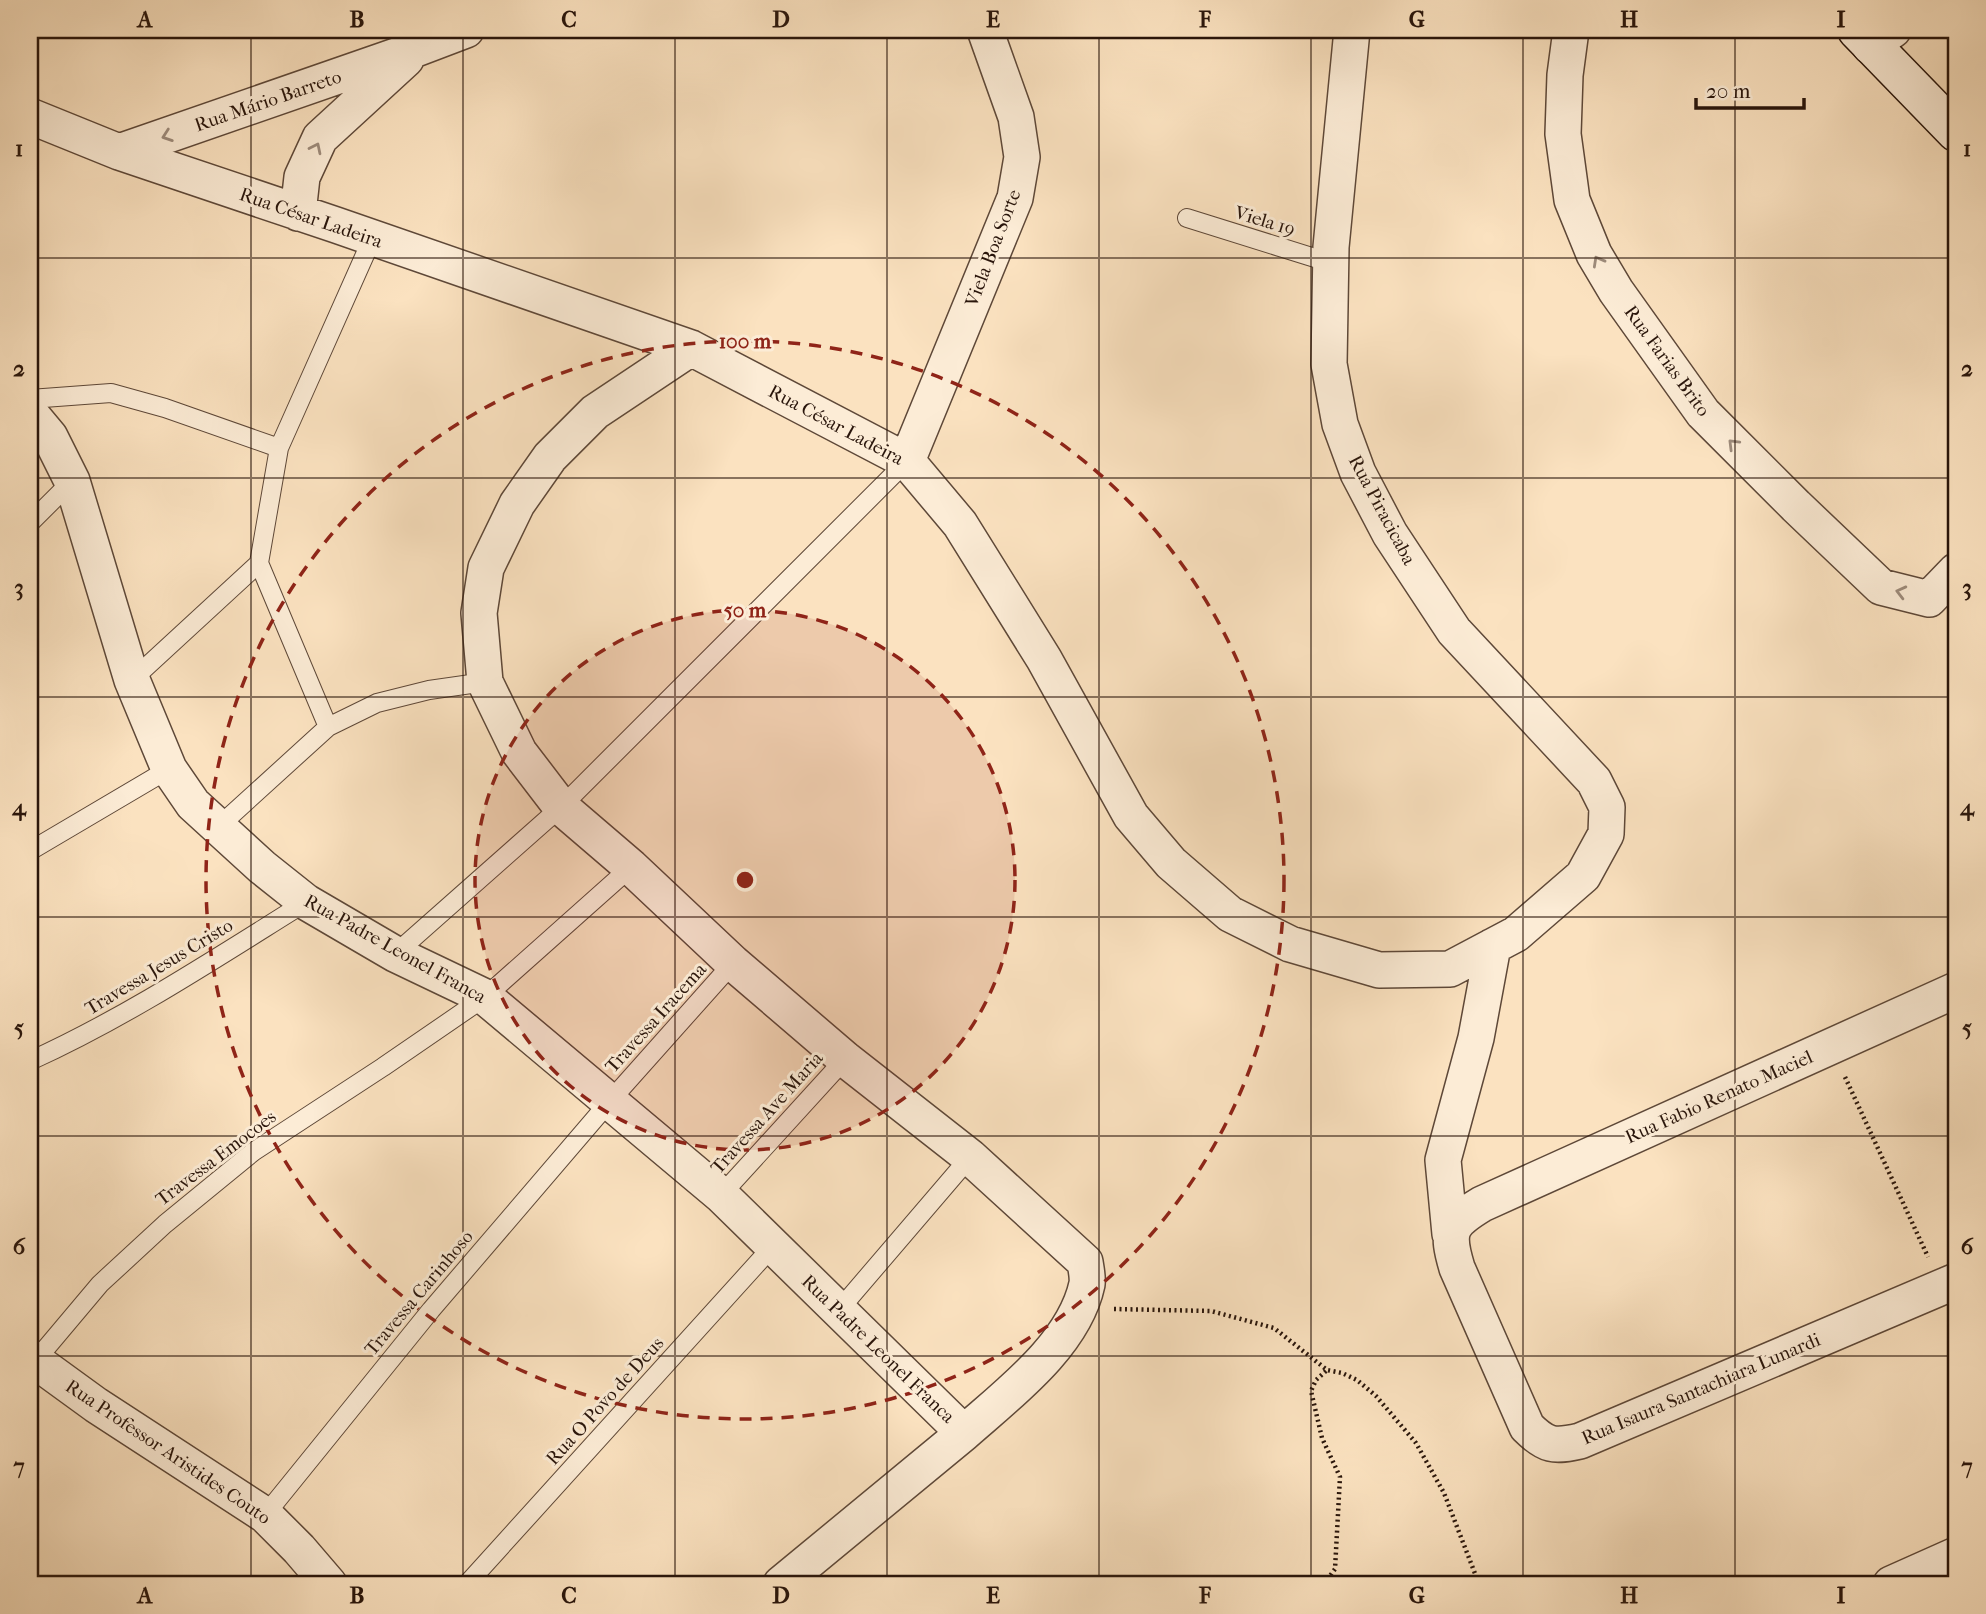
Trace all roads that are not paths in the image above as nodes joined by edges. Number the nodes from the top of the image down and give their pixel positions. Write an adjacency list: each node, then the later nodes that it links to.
1 (466, 30): 6 (street, Rua Mário Barreto)
2 (985, 30): 18 (street, Viela Boa Sorte)
3 (1352, 30): 13 (street, Rua Piracicaba)
4 (1571, 30): 22 (street, Rua Farias Brito, one-way to 4)
5 (1873, 35): 8 (main road)
6 (416, 49): 9 (street, Rua Mário Barreto, one-way to 9); 10 (street, Rua Mário Barreto, one-way to 6)
7 (30, 116): 9 (street, Rua César Ladeira)
8 (1956, 132)
9 (118, 152): 10 (street, Rua César Ladeira)
10 (298, 213): 12 (street, Rua César Ladeira)
11 (1187, 218): 13 (lane, Viela 19)
12 (372, 239): 14 (street, Rua César Ladeira); 17 (lane)
13 (1331, 263): 31 (street, Rua Piracicaba)
14 (691, 348): 18 (street, Rua César Ladeira); 24 (street, Rua Padre Leonel Franca)
15 (30, 399): 17 (lane)
16 (30, 413): 19 (street, Rua Padre Leonel Franca)
17 (279, 448): 21 (lane)
18 (907, 461): 27 (lane); 33 (street, Rua César Ladeira)
19 (72, 481): 20 (lane); 23 (street, Rua Padre Leonel Franca)
20 (30, 523)
21 (259, 563): 23 (lane); 25 (lane)
22 (1956, 570)
23 (132, 680): 26 (street, Rua Padre Leonel Franca)
24 (485, 682): 25 (lane); 27 (street, Rua Padre Leonel Franca)
25 (328, 727): 28 (lane)
26 (169, 769): 28 (street, Rua Padre Leonel Franca); 29 (lane)
27 (561, 807): 30 (street, Rua Padre Leonel Franca); 34 (lane)
28 (217, 828): 32 (street, Rua Padre Leonel Franca)
29 (30, 851)
30 (631, 867): 35 (street, Rua Padre Leonel Franca); 37 (lane, Travessa Emocoes)
31 (1583, 876): 33 (street, Rua César Ladeira)
32 (306, 902): 34 (street, Rua Padre Leonel Franca); 39 (lane, Travessa Jesus Cristo)
33 (1493, 946): 43 (street)
34 (395, 954): 37 (street, Rua Padre Leonel Franca)
35 (733, 963): 38 (street, Rua Padre Leonel Franca); 40 (lane, Travessa Iracema)
36 (1956, 990): 43 (street, Rua Fabio Renato Maciel)
37 (485, 997): 40 (street, Rua Padre Leonel Franca); 47 (lane, Travessa Emocoes)
38 (845, 1059): 41 (street, Rua Padre Leonel Franca); 42 (lane, Travessa Ave Maria)
39 (30, 1062)
40 (610, 1101): 42 (street, Rua Padre Leonel Franca); 49 (lane, Travessa Carinhoso)
41 (970, 1157): 46 (lane); 48 (street, Rua Padre Leonel Franca)
42 (721, 1195): 44 (street, Rua Padre Leonel Franca)
43 (1450, 1234): 45 (street, Rua Isaura Santachiara Lunardi)
44 (773, 1246): 46 (street, Rua Padre Leonel Franca); 52 (lane, Rua O Povo de Deus)
45 (1949, 1284)
46 (839, 1310): 48 (street, Rua Padre Leonel Franca)
47 (31, 1361): 49 (street, Rua Professor Aristides Couto)
48 (964, 1433): 53 (street)
49 (265, 1515): 51 (street, Rua Professor Aristides Couto)
50 (1956, 1555): 54 (street)
51 (329, 1584)
52 (467, 1584)
53 (782, 1584)
54 (1891, 1584)

